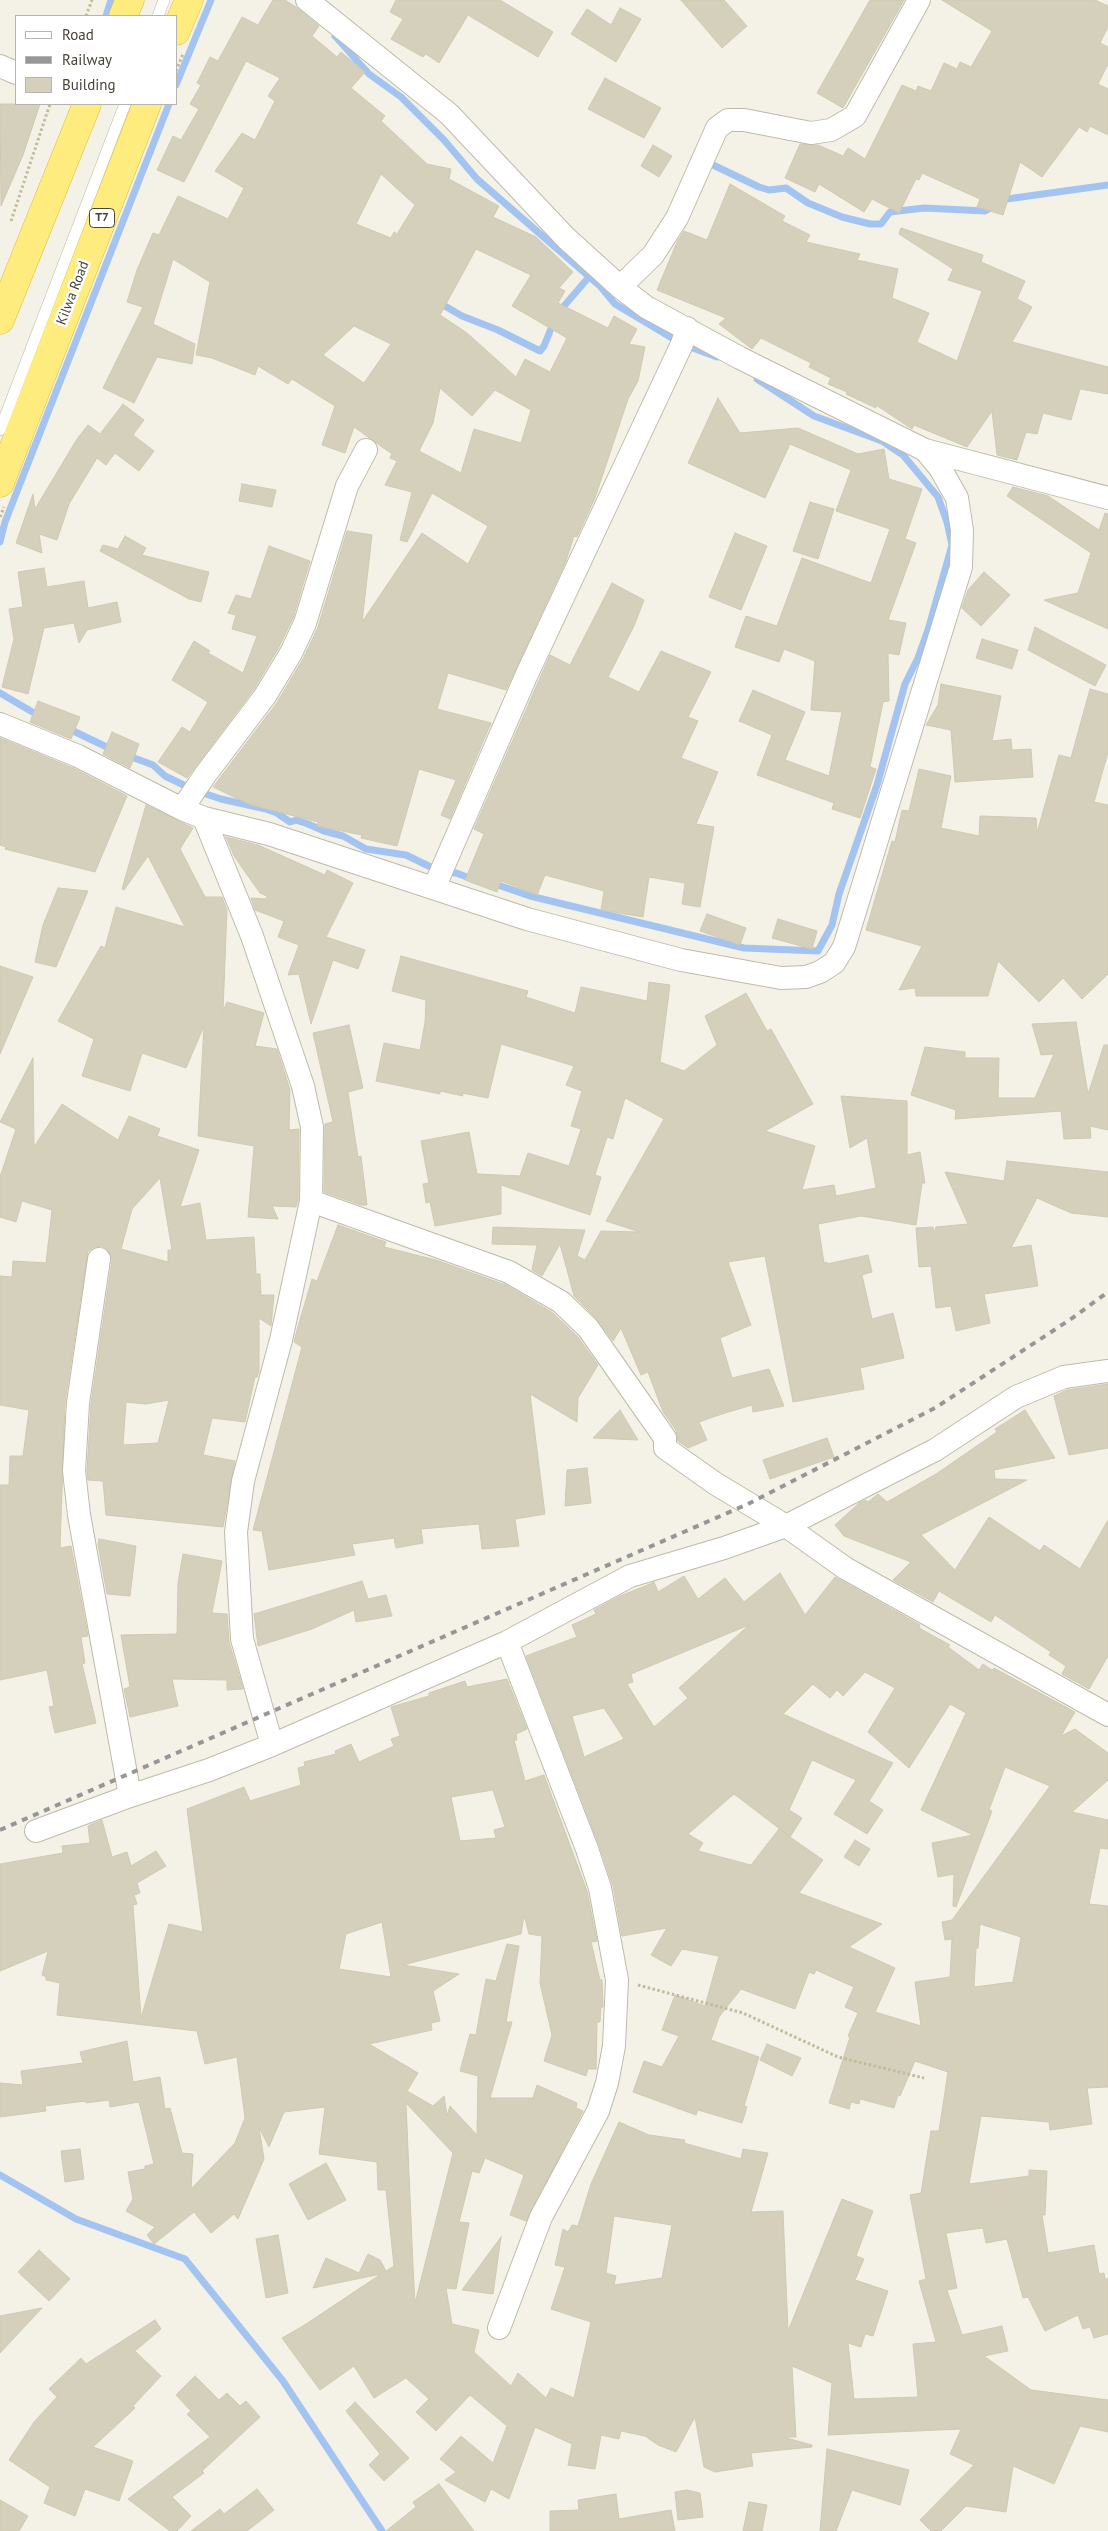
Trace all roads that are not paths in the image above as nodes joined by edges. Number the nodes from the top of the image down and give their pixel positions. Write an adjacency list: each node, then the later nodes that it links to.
1 (130, 0): 6 (highway)
2 (164, 0): 7 (lane)
3 (189, 0): 8 (highway)
4 (307, 0): 14 (street)
5 (919, 0): 14 (street)
6 (123, 15)
7 (158, 15)
8 (178, 26)
9 (0, 66): 10 (street)
10 (15, 72)
11 (87, 105): 15 (highway)
12 (125, 105): 17 (lane)
13 (147, 105): 20 (highway, Kilwa Road / T7)
14 (620, 287): 16 (street)
15 (0, 320)
16 (687, 328): 19 (street); 25 (street)
17 (0, 430)
18 (366, 450): 23 (street)
19 (926, 450): 21 (street); 25 (street)
20 (0, 483)
21 (1108, 498)
22 (0, 724): 23 (street)
23 (182, 809): 24 (street)
24 (204, 818): 25 (street); 26 (street)
25 (434, 888)
26 (311, 1201): 29 (street); 32 (street)
27 (99, 1259): 33 (street)
28 (1108, 1371): 29 (street)
29 (786, 1526): 30 (street); 31 (street)
30 (507, 1642): 32 (street); 35 (street)
31 (1108, 1715)
32 (272, 1745): 33 (street)
33 (130, 1796): 34 (street)
34 (36, 1831)
35 (498, 2328)

